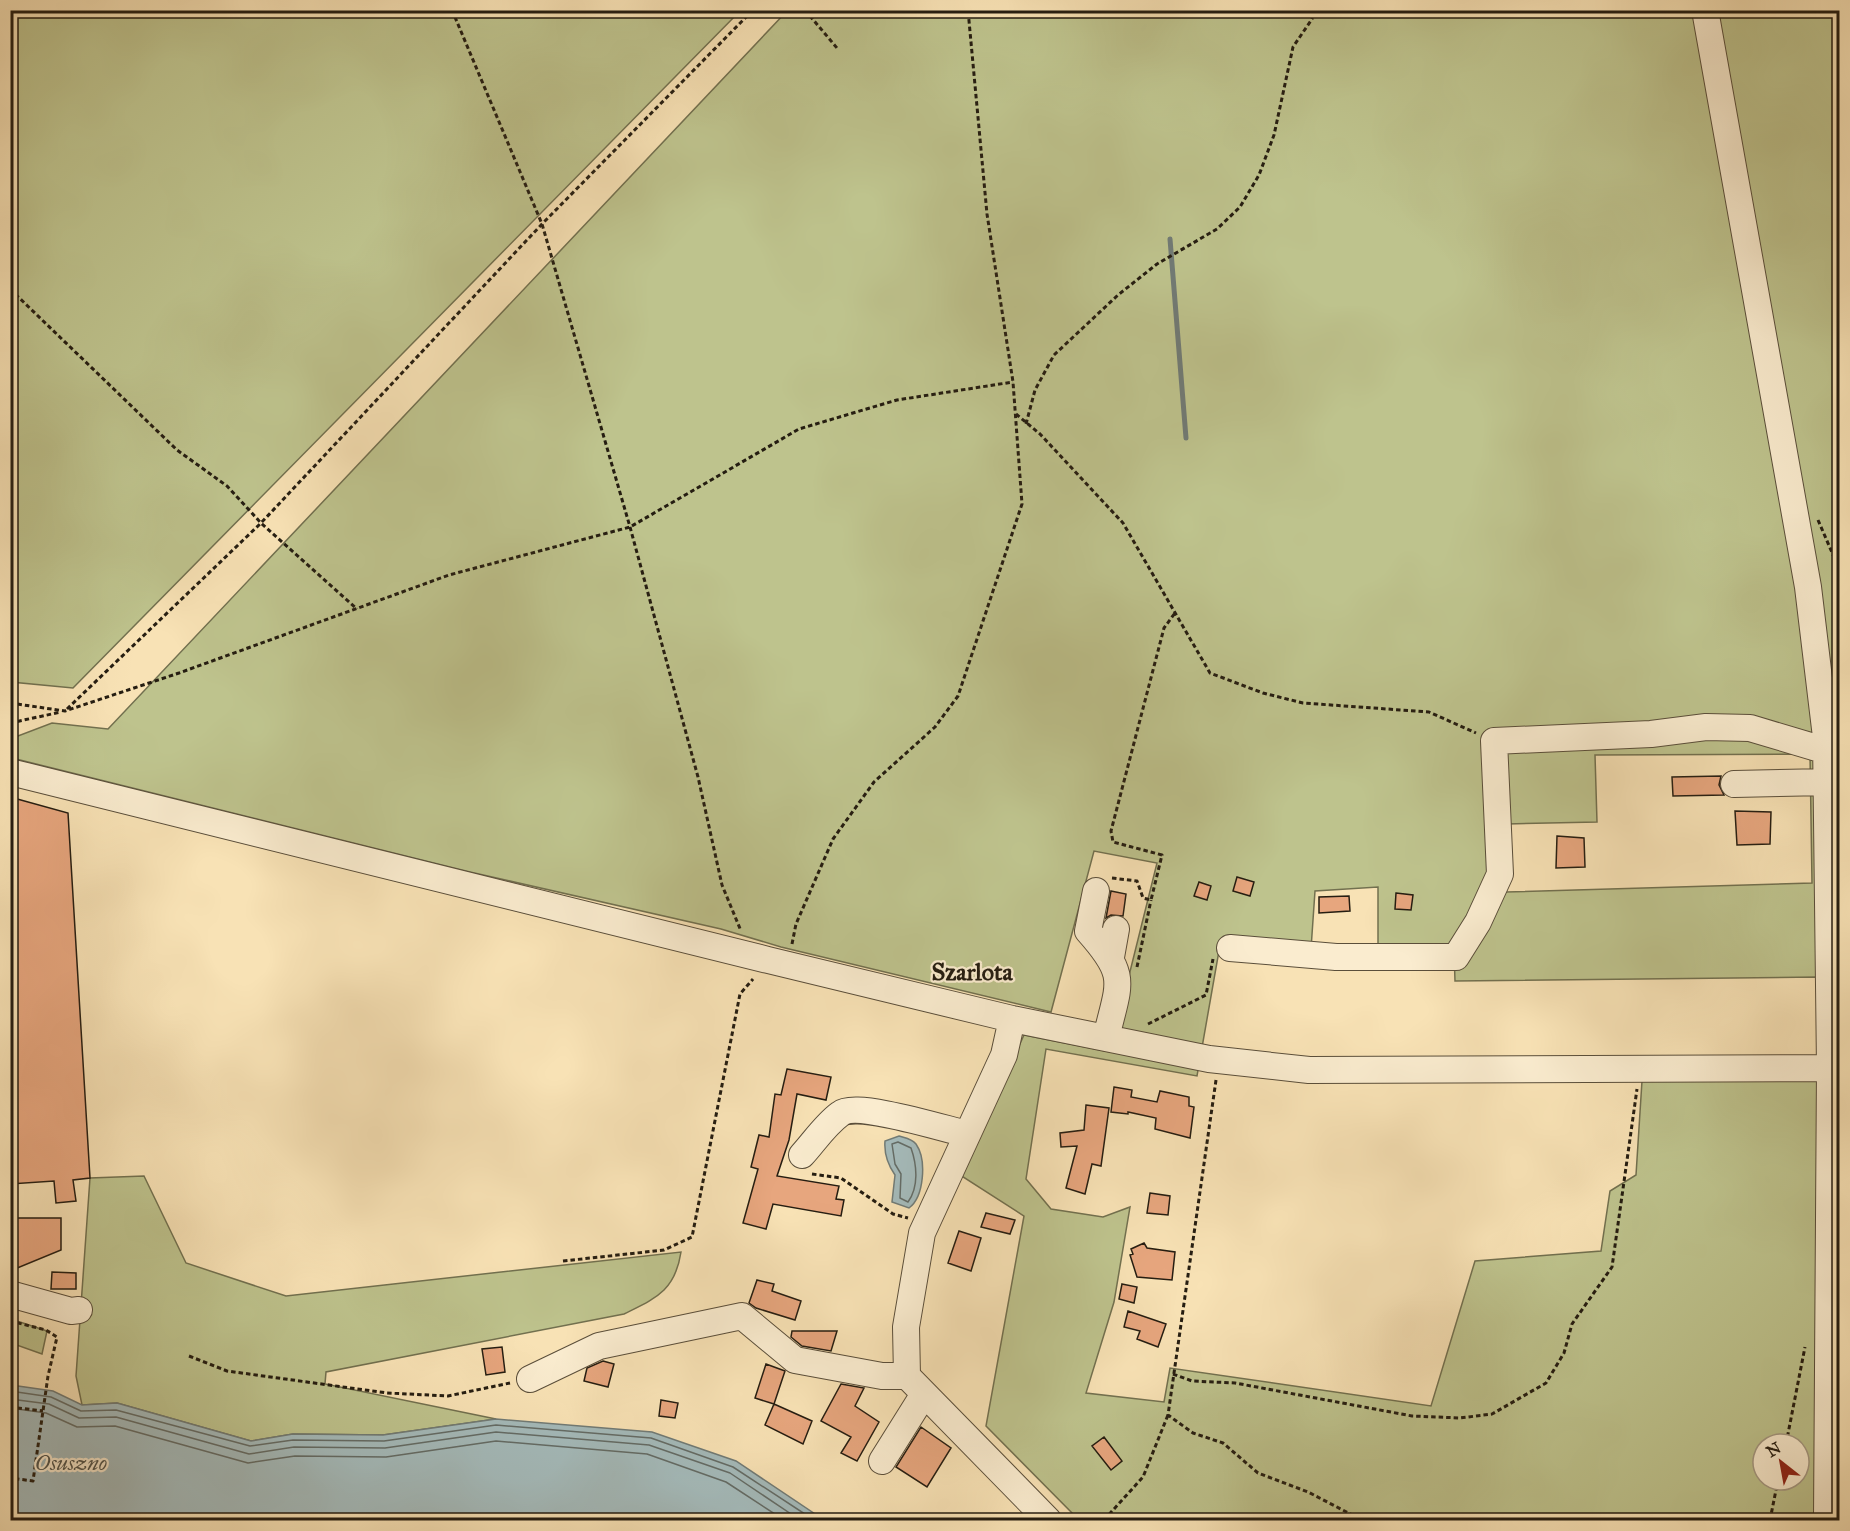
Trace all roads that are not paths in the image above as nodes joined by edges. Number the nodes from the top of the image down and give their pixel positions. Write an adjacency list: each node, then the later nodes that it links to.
1 (1705, 10): 2 (street)
2 (1827, 752): 4 (street); 8 (street)
3 (10, 772): 10 (street)
4 (1828, 782): 5 (street); 12 (street)
5 (1734, 784)
6 (1096, 891): 9 (street)
7 (1116, 929): 9 (street)
8 (1230, 948)
9 (1111, 957): 11 (street)
10 (1012, 1019): 11 (street); 13 (street)
11 (1106, 1038): 12 (street)
12 (1830, 1068): 21 (street)
13 (967, 1134): 14 (street); 18 (street)
14 (801, 1164)
15 (10, 1294): 16 (street)
16 (79, 1310)
17 (530, 1379): 18 (street)
18 (915, 1385): 19 (street); 20 (street)
19 (882, 1461)
20 (1048, 1521)
21 (1827, 1521)

